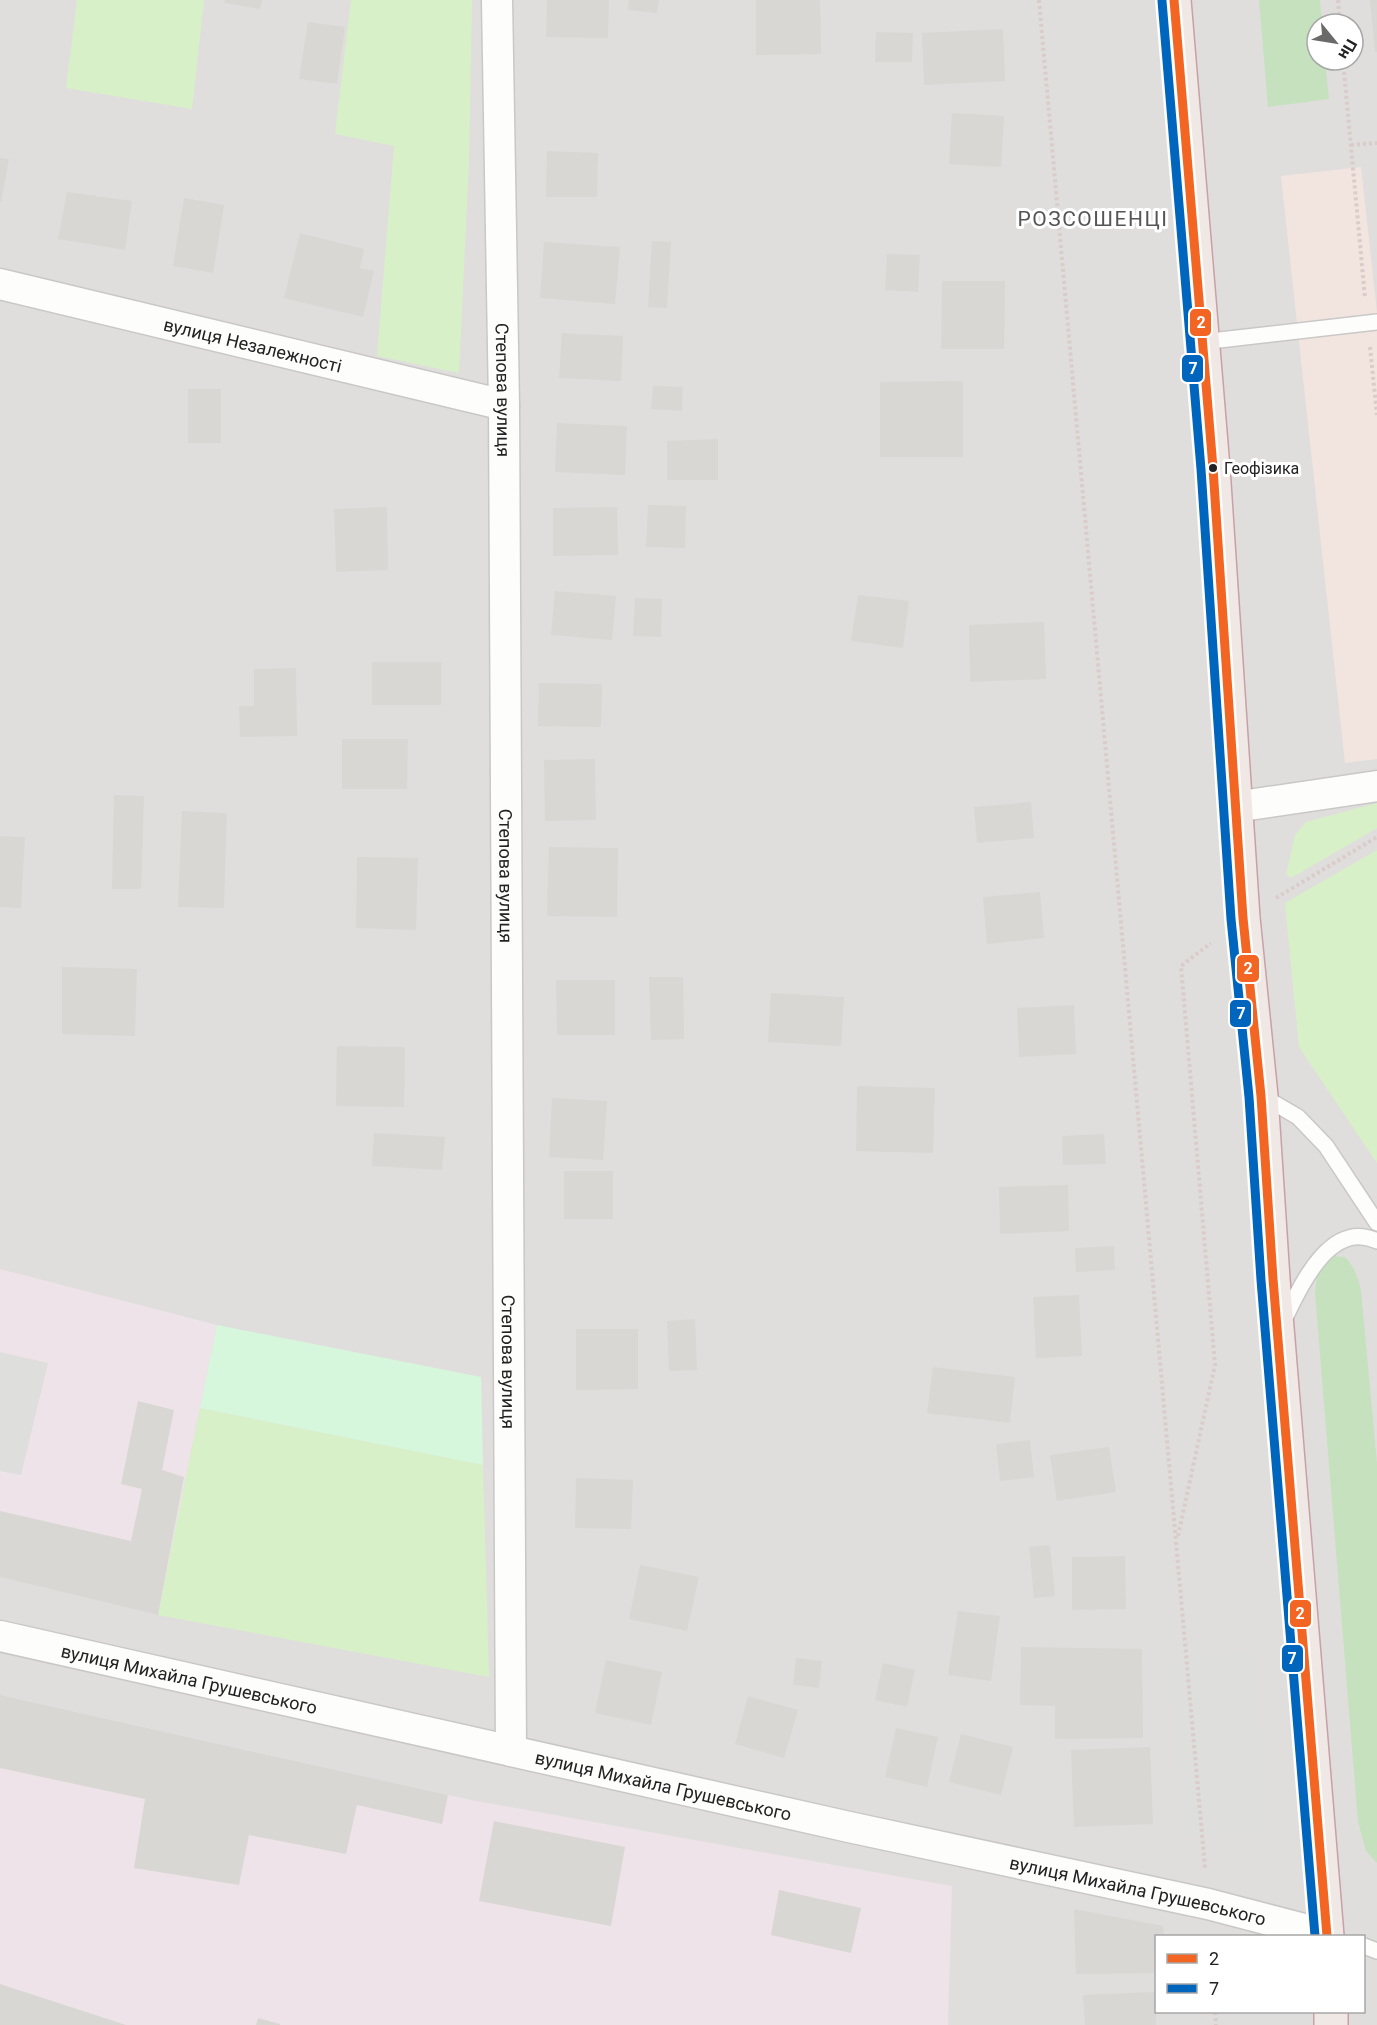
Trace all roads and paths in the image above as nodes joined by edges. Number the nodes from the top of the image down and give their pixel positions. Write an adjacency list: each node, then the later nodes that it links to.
1 (497, 0): 10 (street, Степова вулиця)
2 (1039, 0): 20 (path)
3 (1174, 0): 9 (highway)
4 (1344, 72): 6 (path)
5 (1377, 143): 6 (path)
6 (1351, 145): 8 (path)
7 (0, 284): 10 (street, вулиця Незалежності)
8 (1372, 322): 9 (lane); 11 (path)
9 (1202, 342): 13 (highway)
10 (504, 405): 22 (street, Степова вулиця)
11 (1377, 415)
12 (1377, 786): 13 (street)
13 (1235, 807): 15 (highway)
14 (1377, 837): 15 (path)
15 (1243, 918): 16 (highway); 20 (path)
16 (1261, 1096): 17 (lane); 19 (highway)
17 (1377, 1223)
18 (1377, 1240): 19 (lane)
19 (1278, 1333): 25 (highway)
20 (1177, 1540): 23 (path)
21 (0, 1636): 22 (street, вулиця Михайла Грушевського)
22 (511, 1751): 24 (street, вулиця Михайла Грушевського)
23 (1206, 1868)
24 (1324, 1935)
25 (1328, 1935)

